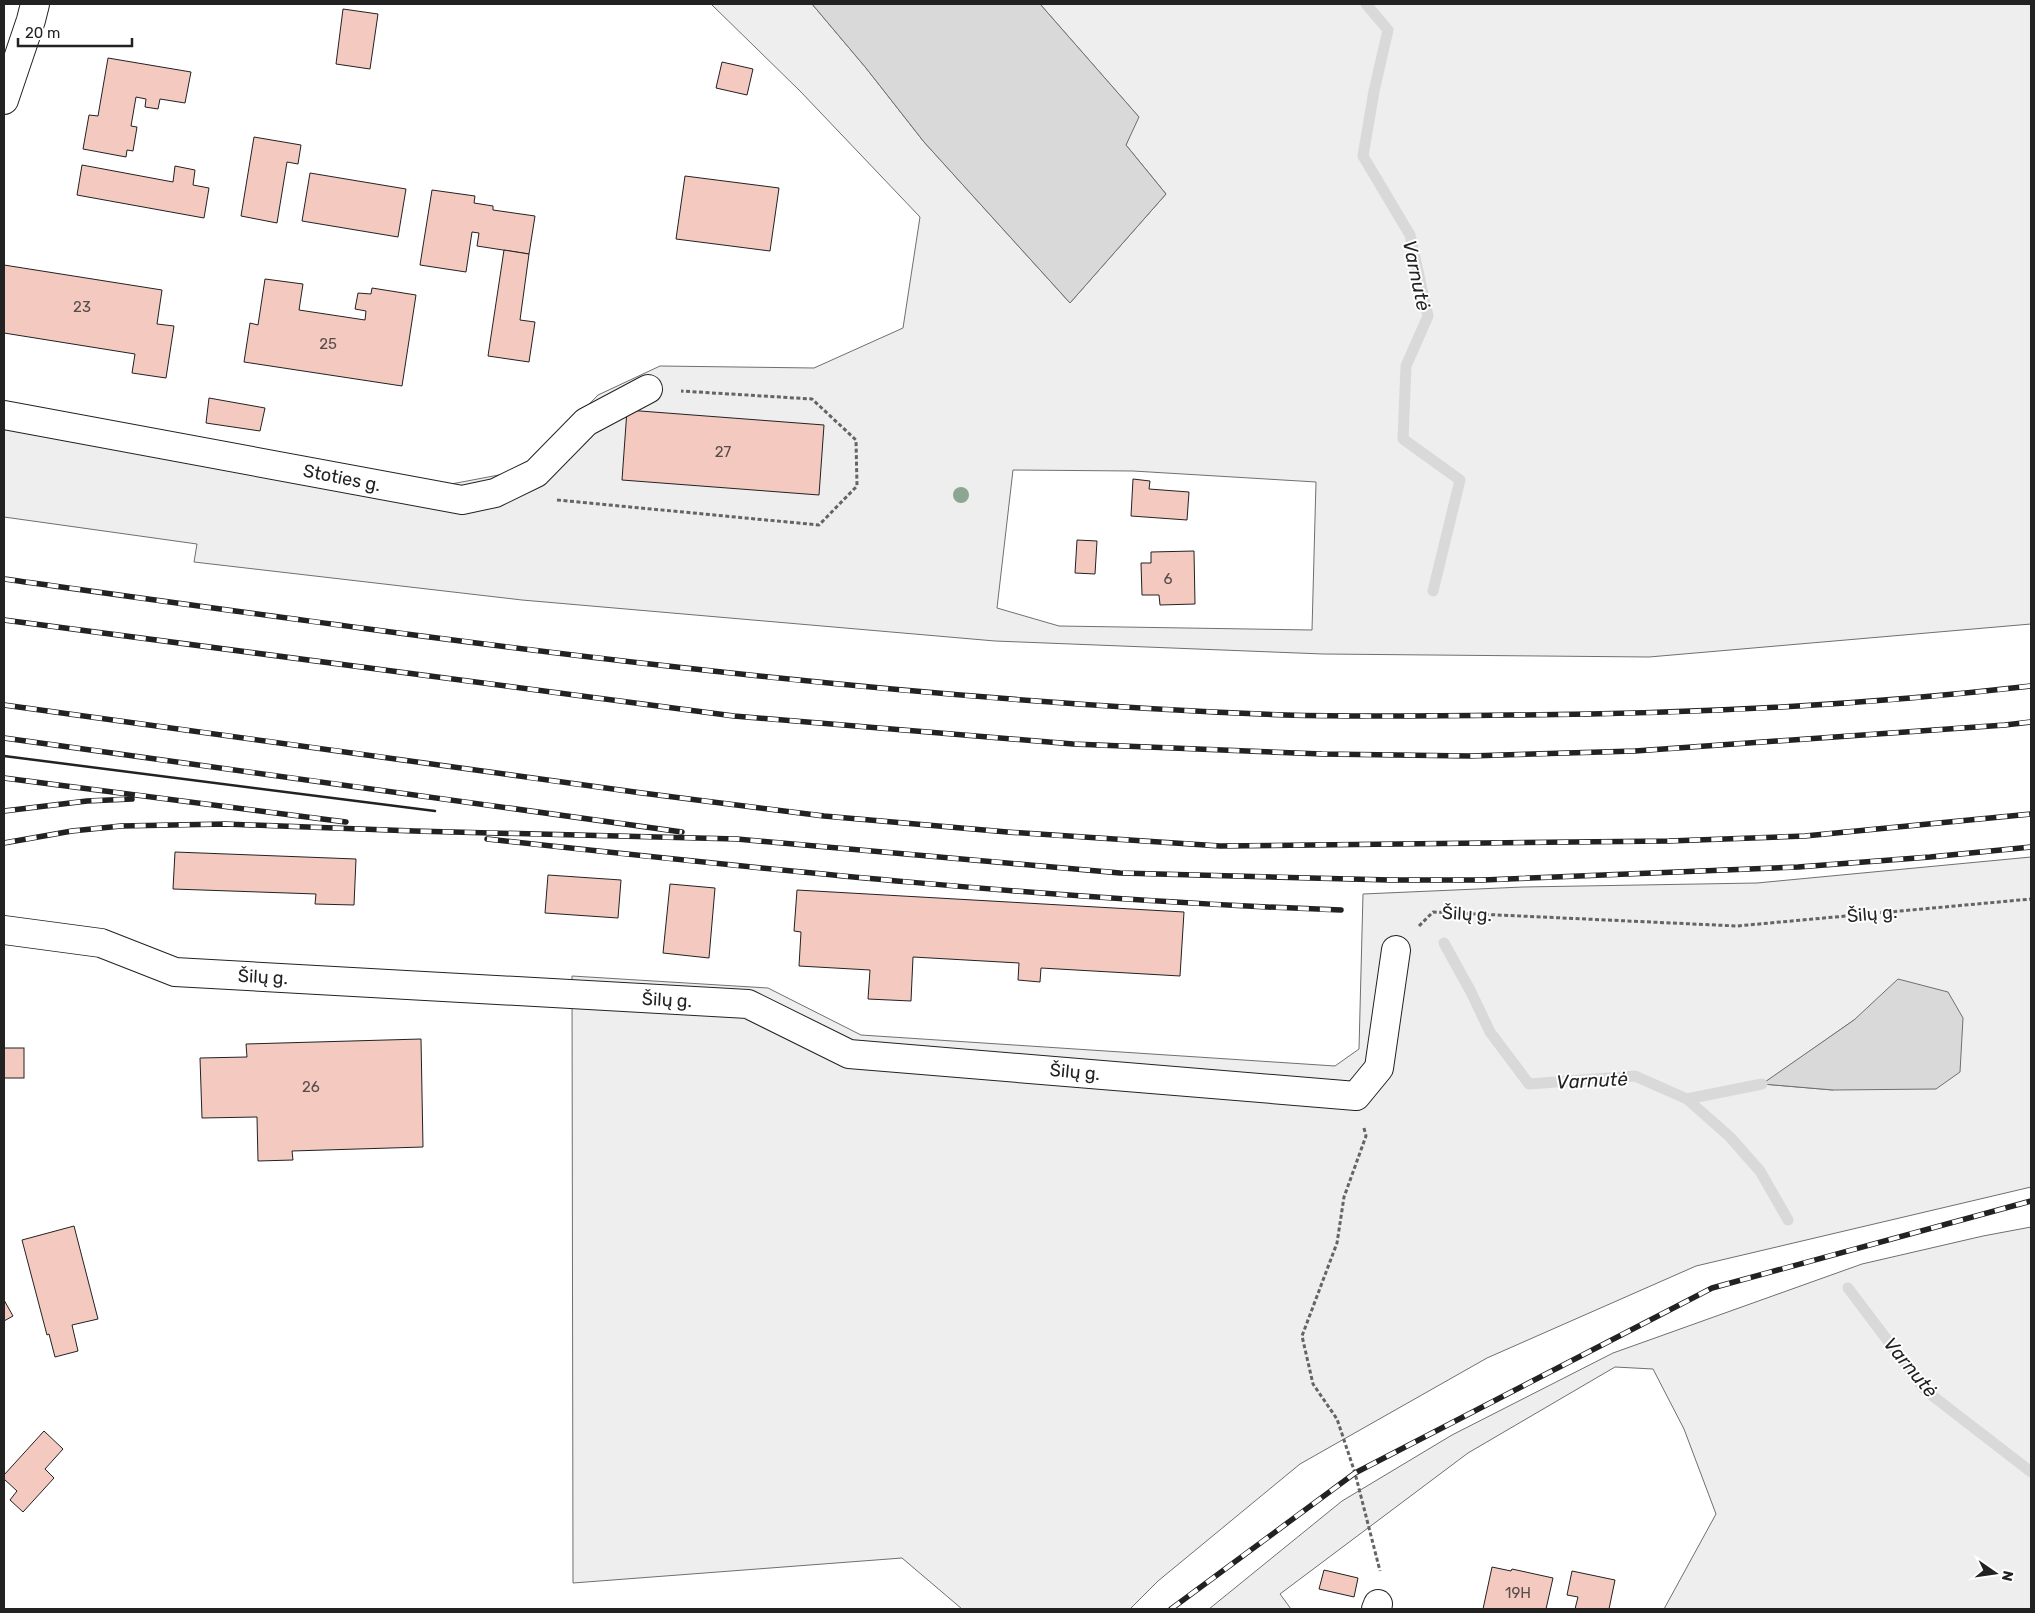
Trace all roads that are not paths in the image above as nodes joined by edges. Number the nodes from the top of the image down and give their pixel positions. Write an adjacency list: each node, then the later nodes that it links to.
1 (35, 4): 2 (street)
2 (4, 100)
3 (648, 389): 4 (street, Stoties g.)
4 (4, 415)
5 (4, 930): 6 (street, Šilų g.)
6 (1396, 950)

